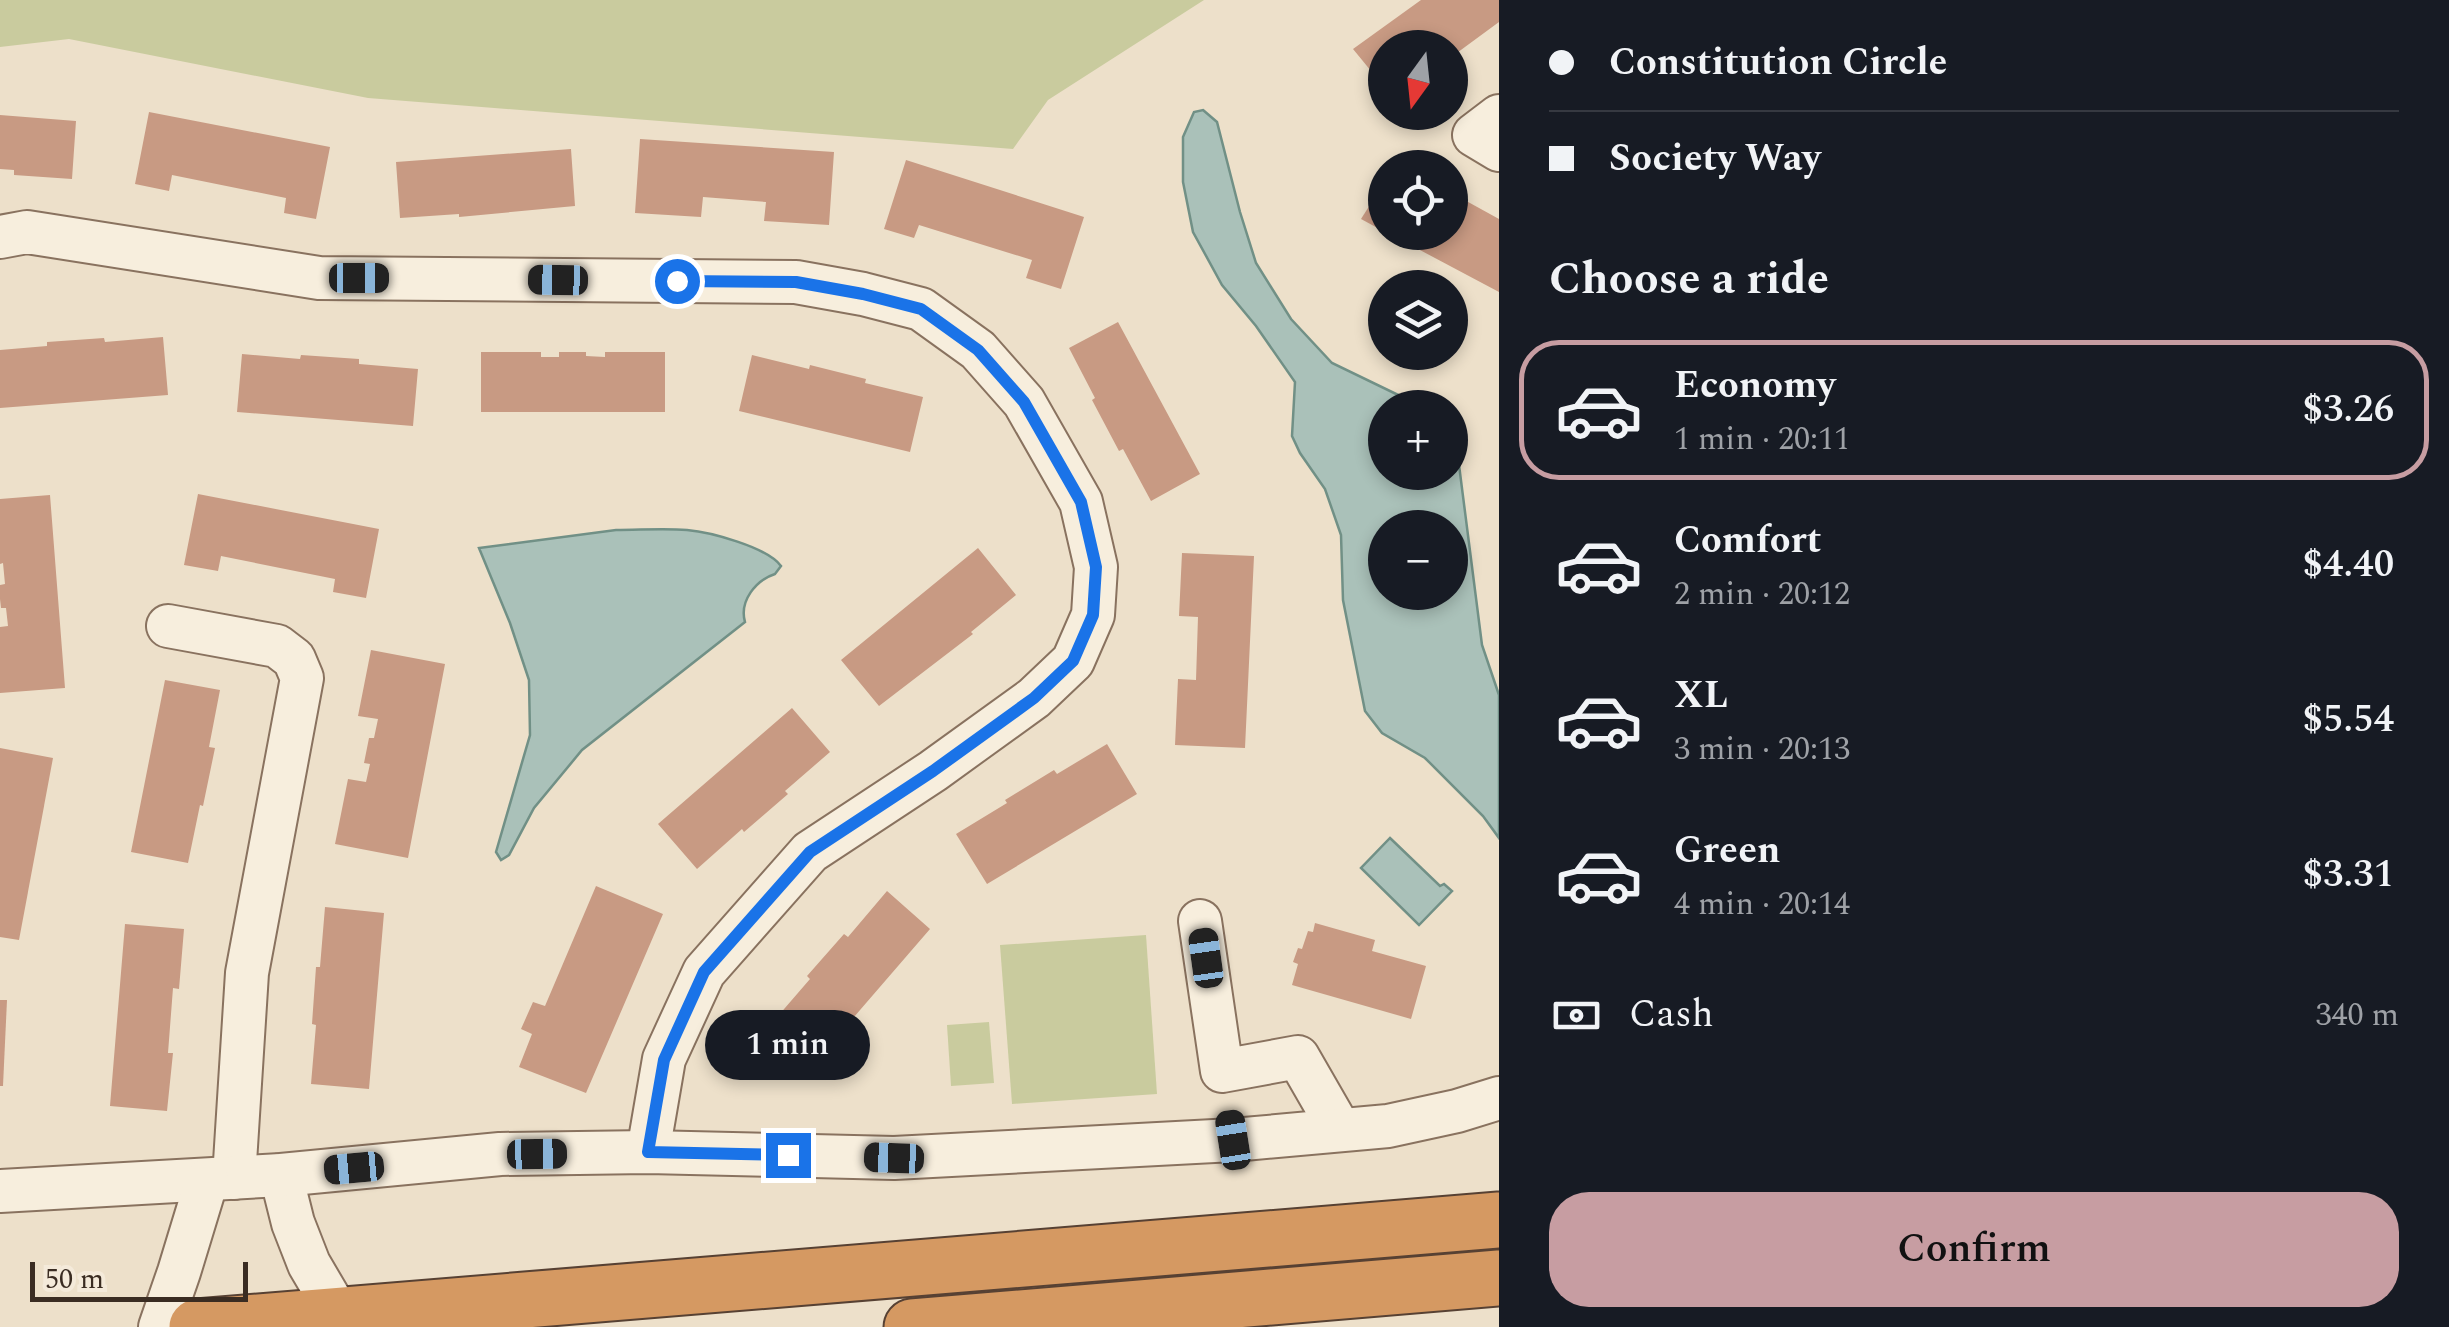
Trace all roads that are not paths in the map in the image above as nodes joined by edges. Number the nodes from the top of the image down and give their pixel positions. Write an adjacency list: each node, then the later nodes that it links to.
1 (1499, 116): 2 (street)
2 (1499, 150)
3 (0, 237): 10 (street)
4 (168, 626): 12 (street)
5 (1200, 921): 6 (street)
6 (1222, 1071): 8 (street); 9 (street)
7 (1499, 1098): 8 (street)
8 (1340, 1130): 9 (street)
9 (1233, 1140): 10 (street)
10 (648, 1152): 11 (street)
11 (281, 1176): 12 (street); 18 (street)
12 (220, 1179): 13 (street); 19 (street)
13 (0, 1191)
14 (1499, 1220): 18 (highway)
15 (1499, 1278): 16 (highway)
16 (1284, 1296): 17 (highway); 21 (highway)
17 (1499, 1310)
18 (338, 1315): 20 (highway)
19 (160, 1327)
20 (197, 1327)
21 (912, 1327)

